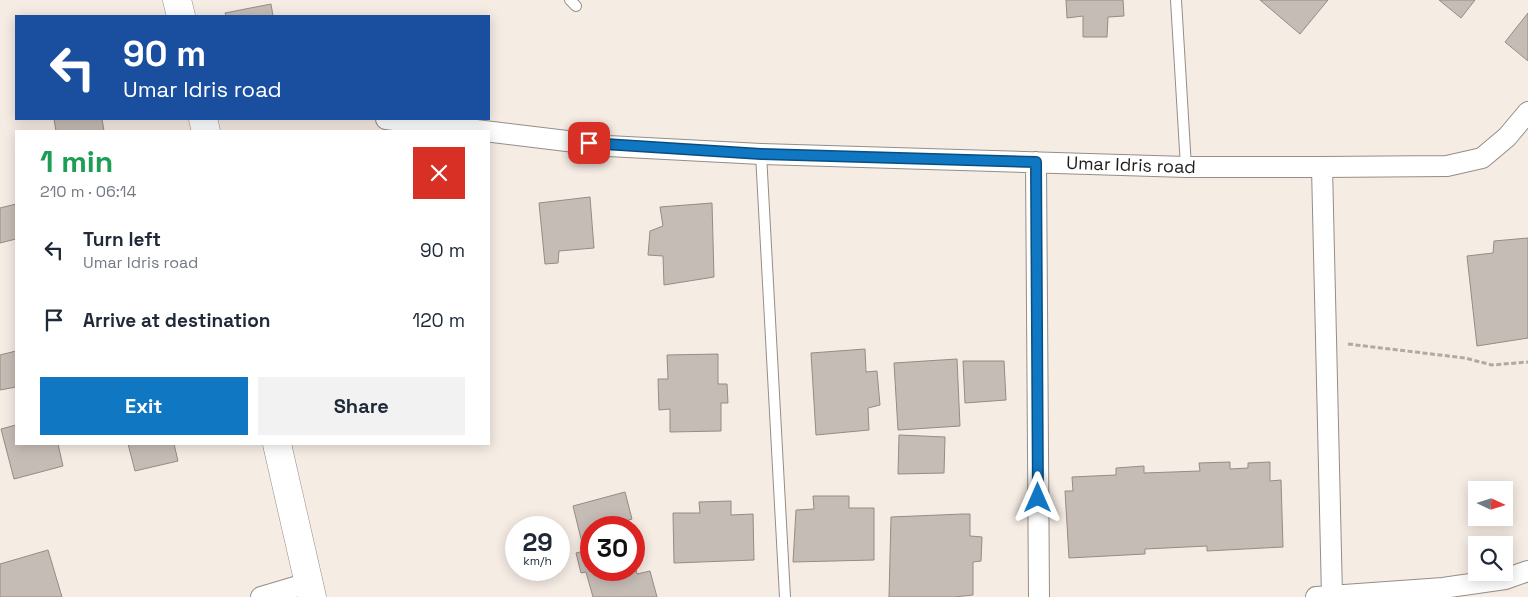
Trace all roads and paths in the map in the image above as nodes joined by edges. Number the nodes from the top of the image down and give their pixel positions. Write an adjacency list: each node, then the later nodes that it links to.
1 (177, 0): 3 (street)
2 (1176, 0): 10 (lane)
3 (181, 15)
4 (1528, 112): 11 (street, Umar Idris road)
5 (394, 120): 6 (street, Umar Idris road)
6 (476, 130)
7 (490, 132): 8 (street, Umar Idris road)
8 (761, 154): 9 (street, Umar Idris road); 19 (lane)
9 (1036, 162): 10 (street, Umar Idris road); 20 (street)
10 (1186, 167): 11 (street, Umar Idris road)
11 (1322, 167): 12 (street)
12 (1326, 342): 13 (path); 21 (street)
13 (1528, 362)
14 (277, 445): 16 (street)
15 (1528, 571): 17 (street)
16 (310, 590): 18 (street)
17 (1444, 592): 21 (street)
18 (261, 597)
19 (785, 597)
20 (1039, 597)
21 (1324, 597)

